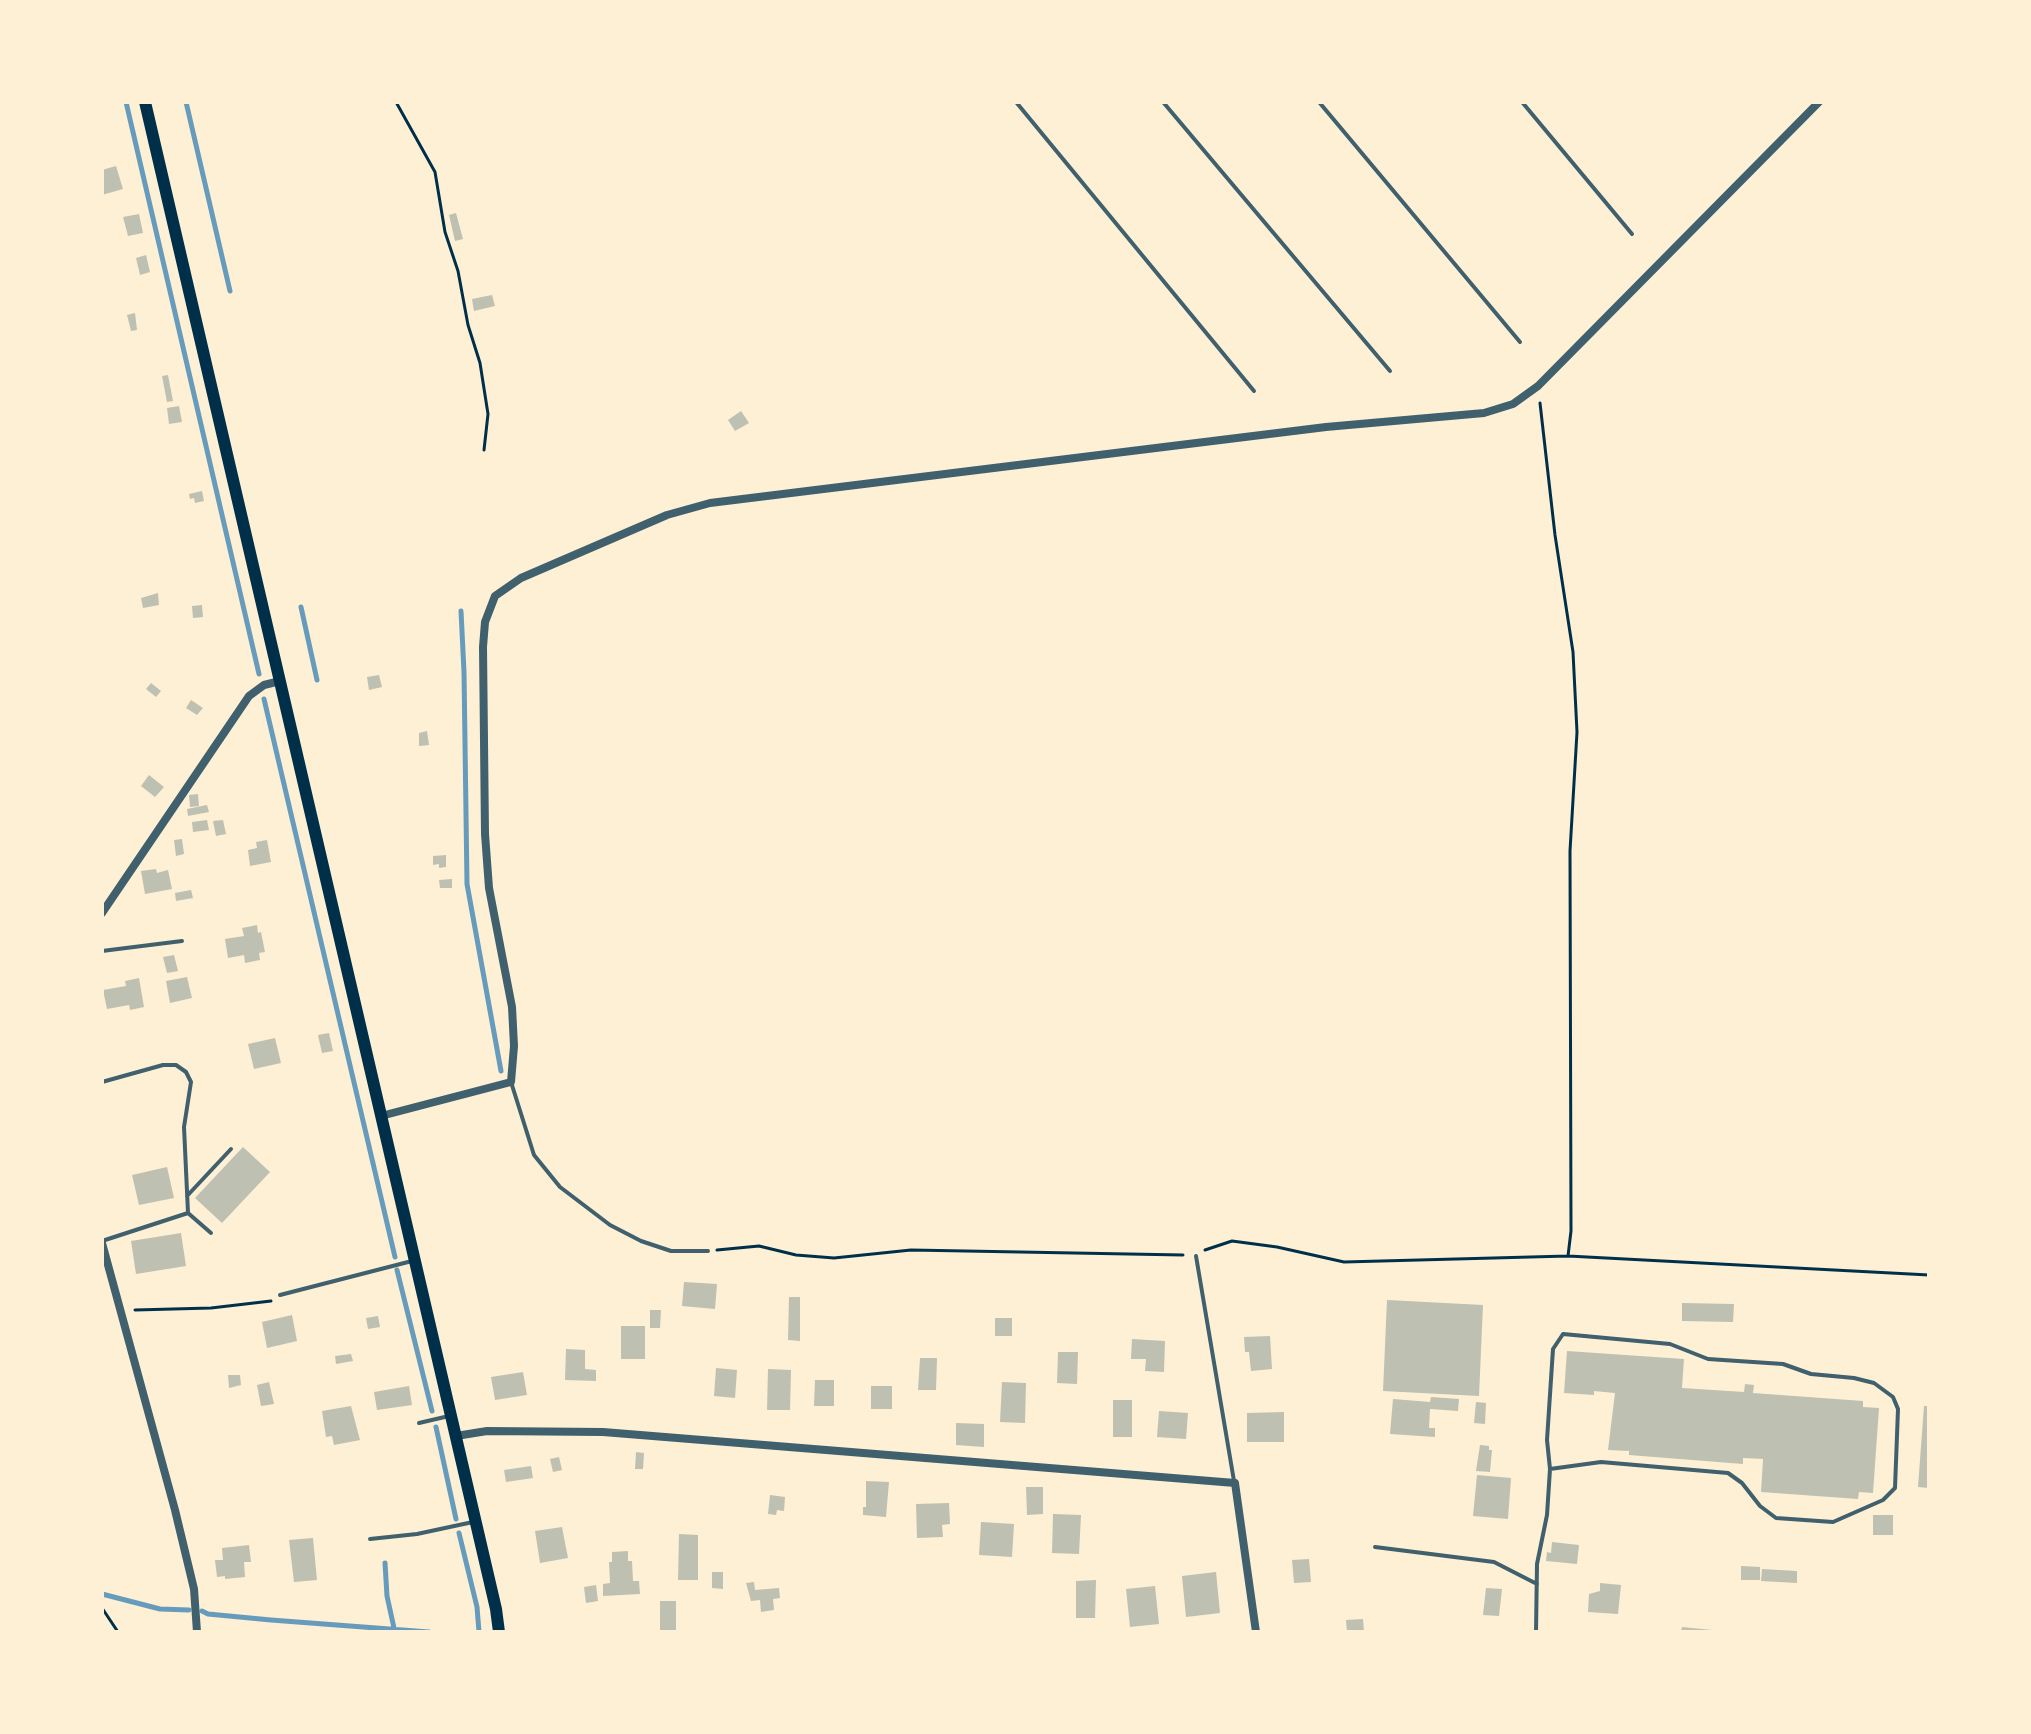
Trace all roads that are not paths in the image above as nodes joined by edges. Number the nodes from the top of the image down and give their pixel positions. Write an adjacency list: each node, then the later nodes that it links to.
1 (145, 102): 11 (main road)
2 (1016, 102): 10 (lane)
3 (1163, 102): 9 (lane)
4 (1319, 102): 8 (lane)
5 (1522, 102): 7 (lane)
6 (1819, 102): 16 (street)
7 (1632, 234)
8 (1520, 342)
9 (1390, 371)
10 (1254, 391)
11 (280, 681): 12 (street); 17 (main road)
12 (102, 913)
13 (182, 941): 14 (lane)
14 (102, 951)
15 (102, 1082): 19 (lane)
16 (511, 1082): 17 (street); 23 (lane)
17 (381, 1116): 25 (main road)
18 (231, 1149): 19 (lane)
19 (187, 1196): 20 (lane)
20 (188, 1213): 21 (lane); 22 (lane)
21 (211, 1233)
22 (102, 1242): 36 (street)
23 (708, 1251)
24 (1196, 1256): 31 (lane)
25 (415, 1260): 26 (lane); 27 (main road)
26 (280, 1295)
27 (451, 1416): 28 (lane); 29 (main road)
28 (419, 1423)
29 (456, 1436): 31 (street); 32 (main road)
30 (1550, 1469): 30 (lane); 35 (lane)
31 (1235, 1483): 38 (street)
32 (476, 1521): 33 (lane); 37 (main road)
33 (370, 1539)
34 (1375, 1547): 35 (lane)
35 (1537, 1584): 39 (lane)
36 (197, 1632)
37 (499, 1632)
38 (1256, 1632)
39 (1536, 1632)

